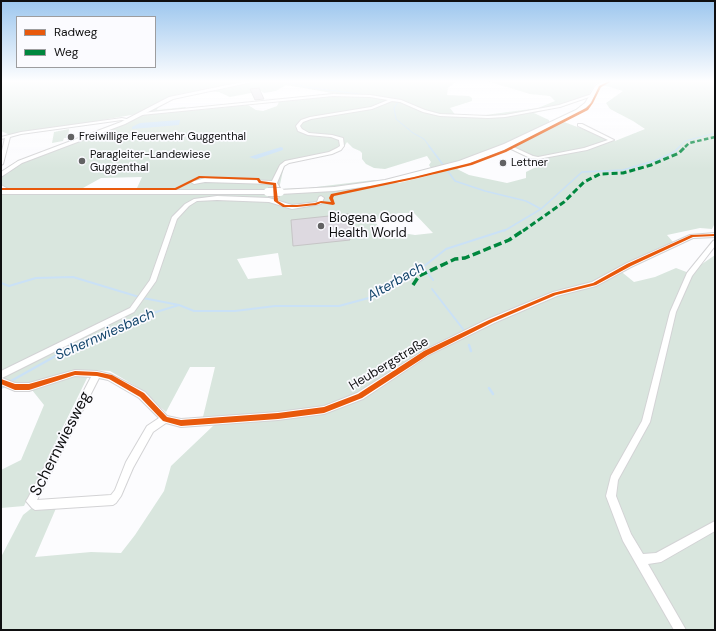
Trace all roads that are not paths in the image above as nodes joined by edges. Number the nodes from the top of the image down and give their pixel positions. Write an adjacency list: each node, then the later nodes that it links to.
1 (148, 110): 7 (main road)
2 (177, 110): 7 (street)
3 (357, 110): 16 (street)
4 (423, 110): 5 (street)
5 (531, 110)
6 (579, 110): 12 (main road)
7 (141, 114): 8 (main road)
8 (129, 120): 10 (street); 14 (main road)
9 (580, 126): 12 (street)
10 (8, 136): 11 (street); 13 (street)
11 (1, 138)
12 (507, 146): 17 (main road)
13 (1, 164)
14 (1, 175)
15 (194, 182): 16 (street); 20 (main road); 21 (main road)
16 (274, 183): 23 (street)
17 (334, 189): 19 (main road); 22 (main road)
18 (3, 190): 20 (main road)
19 (302, 191): 21 (main road, bridge); 22 (main road)
20 (175, 192): 21 (main road)
21 (202, 192)
22 (321, 198): 23 (street)
23 (276, 201): 26 (street)
24 (715, 237): 27 (street, Heubergstraße); 29 (street, Heubergstraße)
25 (97, 374): 26 (street); 27 (street); 27 (street, Schernwiesweg)
26 (1, 381)
27 (165, 419)
28 (715, 526): 29 (street)
29 (640, 560): 30 (street, Heubergstraße)
30 (680, 630)

